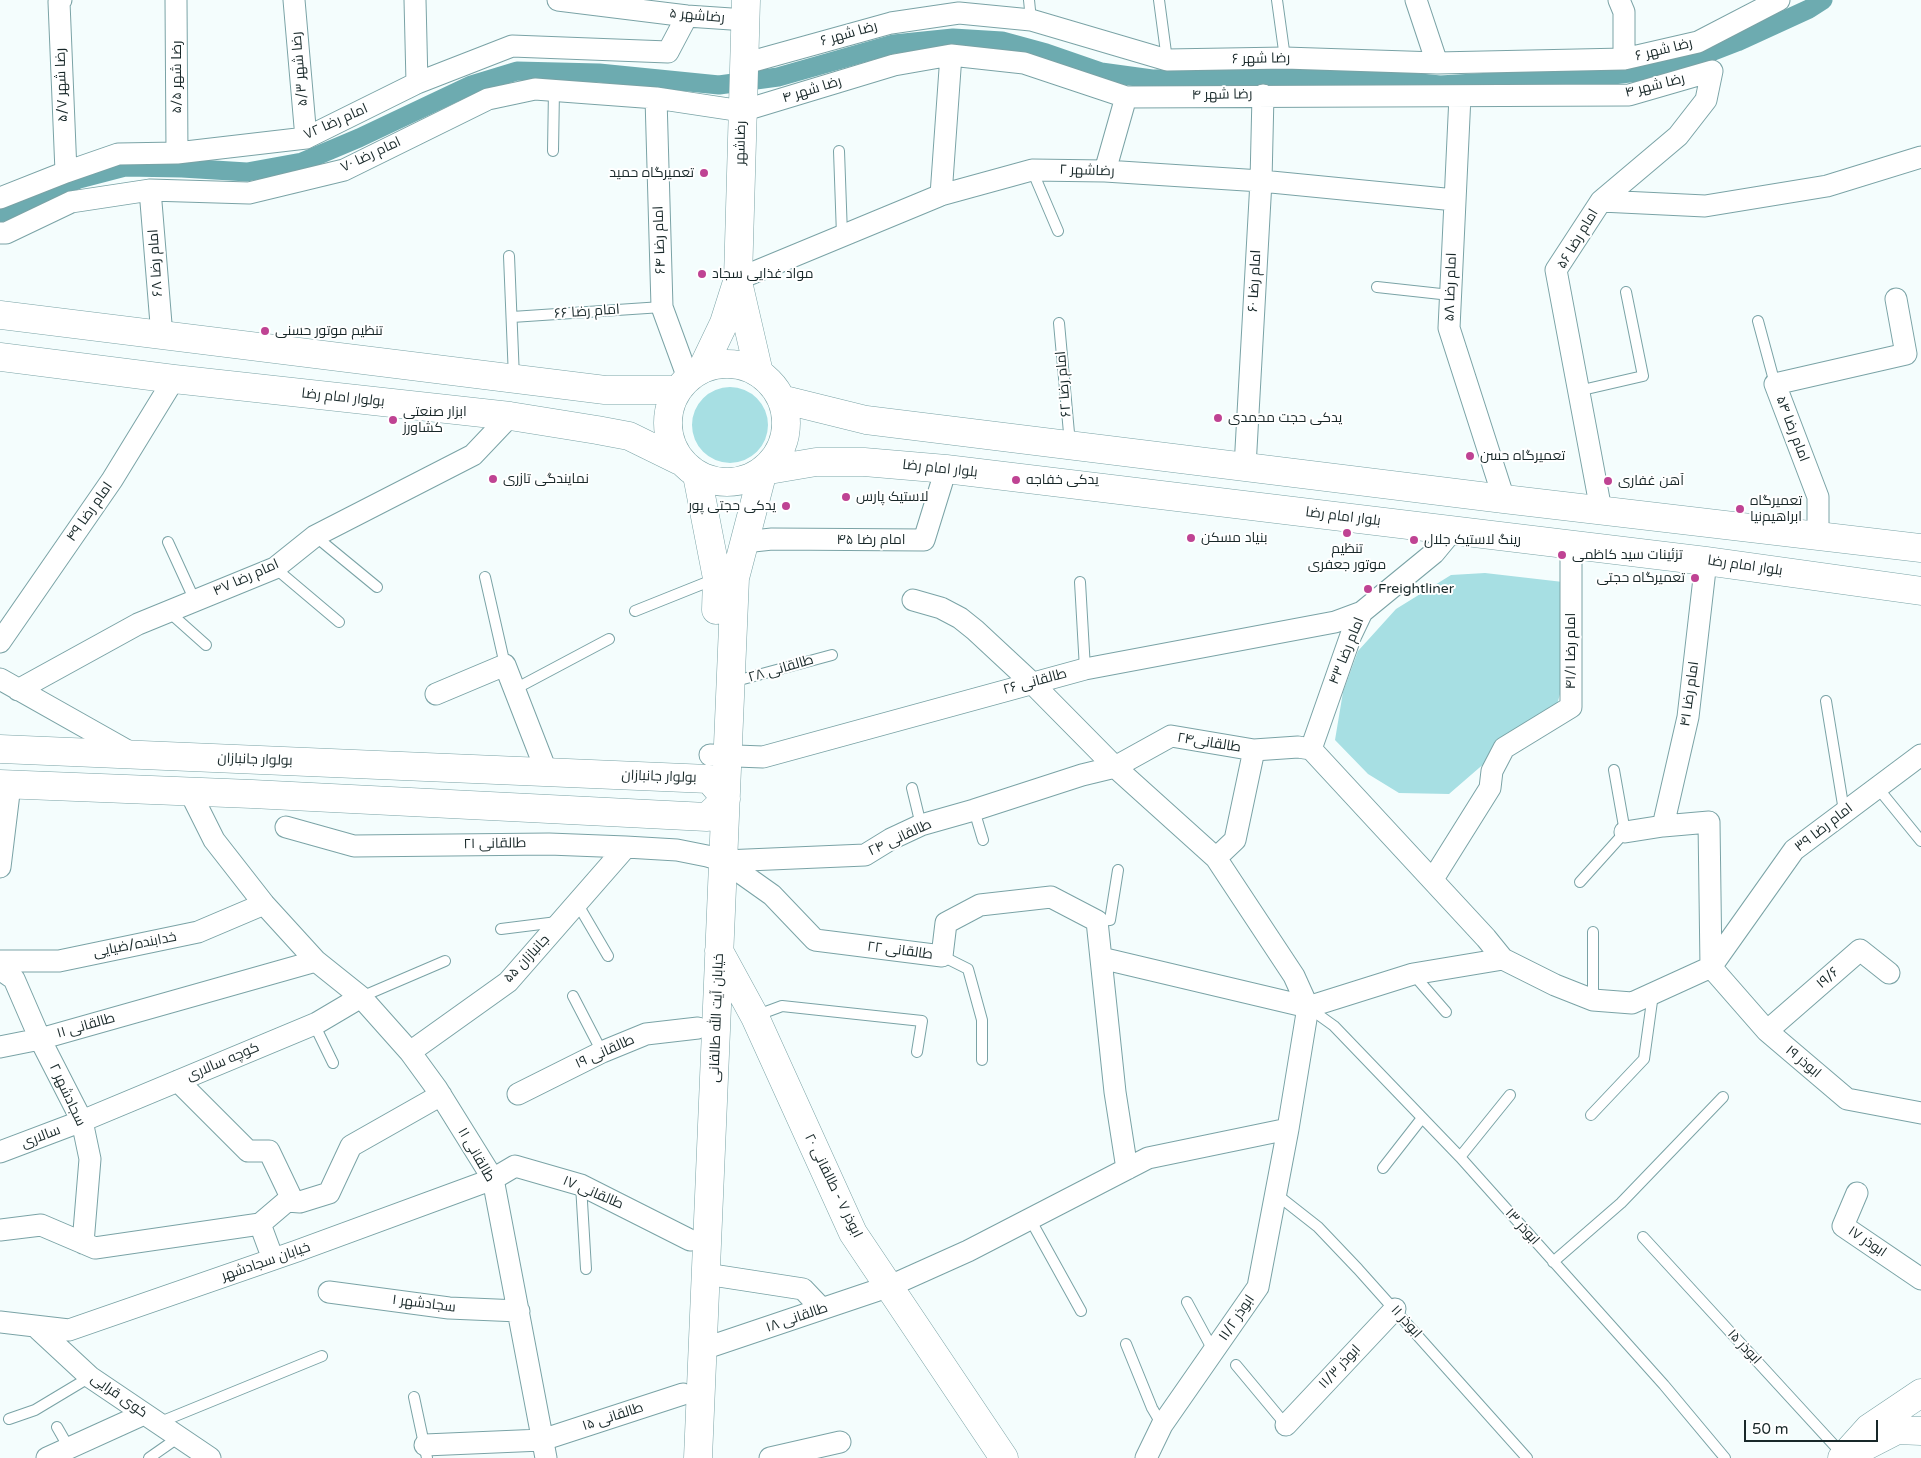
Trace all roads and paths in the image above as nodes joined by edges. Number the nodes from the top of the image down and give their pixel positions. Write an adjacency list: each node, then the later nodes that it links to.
1 (61, 0): 36 (street, رضا شهر ۵/۷)
2 (176, 0): 32 (street, رضا شهر ۵/۵)
3 (294, 0): 29 (street, ۵/۳ رضا شهر)
4 (415, 0): 22 (street)
5 (558, 0): 14 (street, رضاشهر ۵)
6 (1159, 0): 18 (lane)
7 (1277, 0): 16 (lane)
8 (1416, 0): 19 (street)
9 (1619, 0): 17 (street)
10 (1772, 2): 17 (street, رضا شهر ۶)
11 (959, 6): 13 (street, رضا شهر ۶); 20 (street, رضا شهر ۶)
12 (746, 10): 14 (street, رضاشهر ۵); 20 (main road, رضاشهر)
13 (1030, 10): 18 (street, رضا شهر ۶)
14 (687, 16): 22 (street, امام رضا ۷۲)
15 (952, 55): 26 (street, رضا شهر ۴); 28 (street, رضا شهر ۴); 39 (street)
16 (1284, 58): 18 (street, رضا شهر ۶); 19 (street, رضا شهر ۶)
17 (1624, 59): 19 (street, رضا شهر ۶)
18 (1167, 60)
19 (1437, 63)
20 (743, 64): 28 (main road, رضاشهر)
21 (1712, 71): 25 (street, رضا شهر ۴); 42 (street, امام رضا ۵۶)
22 (417, 83): 29 (street, امام رضا ۷۲)
23 (554, 90): 27 (street, امام رضا ۷۰); 30 (lane); 38 (street, امام رضا ۷۰)
24 (1263, 95): 25 (street, رضا شهر ۴); 26 (street, رضا شهر ۴); 37 (street, امام رضا ۶۰)
25 (1460, 96): 41 (street, امام رضا ۵۸)
26 (1126, 97): 35 (street)
27 (656, 98): 28 (street, امام رضا ۷۰); 52 (street, امام رضا ۶۴)
28 (742, 111): 47 (main road, رضاشهر)
29 (306, 138): 32 (street, امام رضا ۷۲)
30 (553, 151)
31 (839, 151): 45 (lane)
32 (177, 153): 36 (street, امام رضا ۷۲)
33 (1921, 157): 42 (street)
34 (1032, 170): 35 (street, رضاشهر ۲); 39 (street, رضاشهر ۲); 43 (lane)
35 (1105, 171): 37 (street, رضاشهر ۲)
36 (66, 172): 40 (street, امام رضا ۷۲)
37 (1260, 182): 41 (street, رضاشهر ۲); 72 (street, امام رضا ۶۰)
38 (150, 190): 44 (street, امام رضا ۷۰); 57 (street, امام رضا ۶۸)
39 (941, 195): 45 (street, رضاشهر ۲)
40 (0, 198)
41 (1455, 200): 50 (street, امام رضا ۵۸)
42 (1602, 201): 65 (street, امام رضا ۵۶)
43 (1058, 231)
44 (0, 233)
45 (842, 235): 47 (street, رضاشهر ۲)
46 (509, 256): 54 (lane)
47 (736, 283): 59 (main road); 62 (main road)
48 (1378, 287): 50 (lane)
49 (1626, 292): 65 (lane)
50 (1450, 295): 76 (street, امام رضا ۵۸)
51 (1896, 298): 63 (street)
52 (662, 307): 54 (lane, امام رضا ۶۶); 62 (street, امام رضا ۶۴)
53 (0, 316): 57 (main road)
54 (512, 317): 61 (lane)
55 (1758, 321): 63 (lane, امام رضا ۵۴)
56 (1059, 323): 70 (lane, امام رضا ۶۲)
57 (162, 336): 61 (main road)
58 (0, 357): 60 (main road, بولوار امام رضا)
59 (759, 373): 62 (main road); 66 (main road)
60 (174, 378): 67 (main road, بولوار امام رضا); 99 (street, امام رضا ۴۹)
61 (514, 379): 64 (main road)
62 (689, 379): 64 (main road); 73 (main road)
63 (1775, 384): 80 (street, امام رضا ۵۴)
64 (605, 390): 69 (main road)
65 (1578, 391): 77 (street, امام رضا ۵۶)
66 (781, 399): 68 (main road); 75 (main road)
67 (510, 416): 69 (main road, بولوار امام رضا); 79 (street, امام رضا ۴۷)
68 (866, 420): 70 (main road); 71 (main road)
69 (597, 430): 73 (main road, بولوار امام رضا)
70 (1070, 445): 72 (main road)
71 (864, 462): 74 (main road, بلوار امام رضا); 75 (main road, بلوار امام رضا)
72 (1245, 467): 76 (main road)
73 (689, 468): 75 (main road); 88 (main road)
74 (946, 469): 78 (main road, بلوار امام رضا); 82 (street, امام رضا ۴۵)
75 (764, 471): 82 (main road)
76 (1504, 499): 77 (main road)
77 (1601, 510): 80 (main road)
78 (1453, 530): 83 (main road, بلوار امام رضا); 96 (street, امام رضا ۴۳)
79 (315, 536): 86 (street, امام رضا ۴۷); 90 (lane)
80 (1818, 537): 84 (main road)
81 (168, 542): 93 (lane)
82 (744, 542): 88 (main road)
83 (1572, 546): 85 (main road, بلوار امام رضا); 139 (street, امام رضا ۴۱/۱)
84 (1921, 548)
85 (1706, 560): 91 (main road, بلوار امام رضا); 129 (street, امام رضا ۴۱)
86 (275, 568): 93 (street, امام رضا ۴۷); 97 (lane)
87 (485, 577): 102 (lane)
88 (726, 578): 94 (lane); 105 (main road, خیابان آیت الله طالقانی); 120 (main road, خیابان آیت الله طالقانی)
89 (1080, 582): 103 (lane)
90 (377, 587)
91 (1921, 591)
92 (913, 600): 106 (street)
93 (195, 601): 95 (street, امام رضا ۴۷)
94 (634, 611)
95 (169, 612): 100 (lane); 108 (street, امام رضا ۴۷)
96 (1362, 612): 103 (street, طالقانی ۲۶); 112 (street, امام رضا ۴۳)
97 (339, 622)
98 (609, 639): 107 (lane)
99 (0, 642)
100 (206, 645)
101 (832, 655): 105 (lane, طالقانی ۲۸)
102 (505, 665): 107 (street); 109 (street)
103 (1085, 669): 106 (street, طالقانی ۲۶)
104 (0, 679): 108 (street)
105 (730, 683): 120 (main road, خیابان آیت الله طالقانی)
106 (1032, 683): 116 (street); 120 (street, طالقانی ۲۶)
107 (515, 689): 118 (street)
108 (18, 690): 114 (street)
109 (436, 694)
110 (1826, 701): 126 (lane)
111 (0, 749): 114 (main road, بولوار جانبازان)
112 (1311, 749): 113 (street, طالقانی۲۴); 139 (street)
113 (1254, 750): 116 (street, طالقانی۲۴); 136 (street)
114 (135, 755): 118 (main road, بولوار جانبازان)
115 (1921, 755): 122 (street, امام رضا ۳۹)
116 (1115, 767): 125 (street, طالقانی ۲۴); 136 (street)
117 (1614, 770): 131 (lane)
118 (546, 772): 119 (main road, بولوار جانبازان)
119 (619, 776): 120 (main road, بولوار جانبازان); 127 (main road)
120 (716, 781): 127 (main road); 135 (main road, خیابان آیت الله طالقانی)
121 (5, 784): 124 (main road); 137 (street)
122 (1877, 787): 126 (street, امام رضا ۳۹); 133 (lane)
123 (912, 788): 128 (lane)
124 (190, 792): 127 (main road); 142 (street, طالقانی ۱۱)
125 (974, 810): 128 (street, طالقانی ۲۴); 132 (lane)
126 (1844, 811): 156 (street, امام رضا ۳۹)
127 (616, 814)
128 (922, 825): 135 (street, طالقانی ۲۴)
129 (1663, 826): 131 (street); 156 (street)
130 (286, 827): 134 (street, طالقانی ۲۱)
131 (1625, 832): 140 (lane)
132 (983, 840)
133 (1921, 841)
134 (626, 847): 135 (street, طالقانی ۲۱); 141 (street, جانبازان ۵۵)
135 (716, 858): 145 (main road, خیابان آیت الله طالقانی); 148 (main road, خیابان آیت الله طالقانی); 150 (street, طالقانی ۲۲)
136 (1216, 858): 164 (street)
137 (0, 867)
138 (1118, 870): 143 (lane)
139 (1432, 879): 152 (street)
140 (1580, 882)
141 (578, 903): 144 (street, جانبازان ۵۵); 149 (lane)
142 (264, 904): 153 (street, خدابنده/ضیایی); 154 (street, طالقانی ۱۱)
143 (1097, 921): 150 (street, طالقانی ۲۲); 151 (street)
144 (561, 922): 146 (lane); 172 (street, جانبازان ۵۵)
145 (703, 926): 148 (main road, ابوذر ۷ - طالقانی ۲۰); 168 (main road, خیابان آیت الله طالقانی)
146 (502, 929)
147 (1593, 932): 163 (lane)
148 (719, 951): 166 (main road, ابوذر ۷ - طالقانی ۲۰); 205 (main road, خیابان آیت الله طالقانی)
149 (608, 956)
150 (942, 956): 175 (lane)
151 (1101, 958): 164 (street); 190 (street)
152 (1503, 959): 159 (street); 163 (street)
153 (0, 961)
154 (316, 961): 162 (street, طالقانی ۱۱); 170 (street, طالقانی ۱۱)
155 (445, 961): 162 (lane)
156 (1710, 967): 160 (street); 169 (street, ابوذر ۱۹)
157 (0, 969): 170 (street, سجادشهر ۲)
158 (1889, 973): 169 (street, ۱۹/۶)
159 (1413, 974): 164 (street); 165 (lane)
160 (1653, 994): 163 (street); 183 (lane)
161 (573, 996): 173 (lane)
162 (361, 998): 167 (street, کوچه سالاری); 172 (street, طالقانی ۱۱)
163 (1593, 1000)
164 (1308, 1007): 184 (lane, ابوذر ۱۳); 186 (street, ابوذر ۱۱/۲)
165 (1446, 1012)
166 (755, 1016): 174 (lane); 207 (main road, ابوذر ۷ - طالقانی ۲۰)
167 (314, 1024): 176 (lane); 177 (street, کوچه سالاری)
168 (698, 1028): 173 (street, طالقانی ۱۹); 200 (main road, خیابان آیت الله طالقانی)
169 (1767, 1031): 182 (street, ابوذر ۱۹)
170 (40, 1039): 171 (street, طالقانی ۱۱); 185 (street, سجادشهر ۲)
171 (0, 1047)
172 (410, 1052): 179 (street, طالقانی ۱۱)
173 (602, 1052): 178 (street, طالقانی ۱۹)
174 (917, 1052)
175 (982, 1060)
176 (333, 1063)
177 (178, 1081): 185 (street, کوچه سالاری); 195 (street)
178 (518, 1094)
179 (441, 1095): 191 (street, طالقانی ۱۱); 195 (street)
180 (1510, 1095): 188 (lane)
181 (1723, 1097): 203 (lane)
182 (1921, 1113)
183 (1591, 1115)
184 (1422, 1118): 188 (lane, ابوذر ۱۳); 189 (lane)
185 (82, 1121): 187 (street, سالاری); 201 (street, سجادشهر ۲)
186 (1288, 1129): 190 (street, طالقانی ۱۸); 194 (street, ابوذر ۱۱/۲)
187 (0, 1152)
188 (1460, 1157): 203 (lane, ابوذر ۱۳)
189 (1384, 1168)
190 (1127, 1169): 196 (street, طالقانی ۱۸)
191 (493, 1179): 192 (street, طالقانی ۱۷); 202 (street, خیابان سجادشهر); 212 (street, طالقانی ۱۱)
192 (581, 1185): 200 (street, طالقانی ۱۷); 204 (lane)
193 (1857, 1193): 206 (street, ابوذر ۱۷)
194 (1276, 1194): 210 (lane, ابوذر ۱۱); 218 (street, ابوذر ۱۱/۲)
195 (287, 1201): 197 (street)
196 (1030, 1219): 207 (street, طالقانی ۱۸); 213 (lane)
197 (260, 1224): 201 (street); 202 (street)
198 (0, 1230): 201 (street)
199 (1643, 1237): 236 (lane, ابوذر ۱۵)
200 (690, 1240): 223 (main road, خیابان آیت الله طالقانی)
201 (83, 1243)
202 (273, 1259): 215 (street, خیابان سجادشهر)
203 (1553, 1262): 246 (lane, ابوذر ۱۳)
204 (586, 1269)
205 (706, 1274): 211 (street); 217 (main road, خیابان آیت الله طالقانی)
206 (1921, 1280)
207 (890, 1286): 211 (street, طالقانی ۱۸); 243 (main road, ابوذر ۷ - طالقانی ۲۰)
208 (329, 1292): 212 (street, سجادشهر ۱)
209 (1187, 1302): 218 (lane)
210 (1394, 1309): 227 (street, ابوذر ۱۱/۳); 245 (lane, ابوذر ۱۱)
211 (822, 1310): 217 (street, طالقانی ۱۸)
212 (519, 1311): 234 (street, طالقانی ۱۱)
213 (1081, 1311)
214 (0, 1322): 215 (street, خیابان سجادشهر)
215 (35, 1326): 221 (street, کوی قرایی)
216 (1126, 1344): 228 (lane)
217 (703, 1349): 241 (main road, خیابان آیت الله طالقانی)
218 (1214, 1352): 228 (street, ابوذر ۱۱/۲)
219 (322, 1356): 226 (lane)
220 (1236, 1365): 227 (lane)
221 (90, 1377): 225 (lane); 226 (street, کوی قرایی)
222 (1921, 1393): 236 (main road)
223 (684, 1394): 234 (street, طالقانی ۱۵); 240 (main road, خیابان آیت الله طالقانی)
224 (414, 1397): 235 (lane)
225 (9, 1419)
226 (151, 1419): 231 (street, کوی قرایی); 233 (street)
227 (1286, 1424)
228 (1162, 1425): 244 (street, ابوذر ۱۱/۲)
229 (57, 1427): 233 (lane)
230 (1921, 1431): 236 (main road)
231 (179, 1437): 238 (lane); 239 (street, کوی قرایی)
232 (840, 1442): 242 (street)
233 (69, 1448): 237 (street)
234 (544, 1449): 235 (street, طالقانی ۱۵)
235 (426, 1451)
236 (1843, 1457)
237 (47, 1458)
238 (149, 1458)
239 (210, 1458)
240 (681, 1458)
241 (698, 1458)
242 (770, 1458)
243 (1004, 1458)
244 (1146, 1458)
245 (1528, 1458)
246 (1725, 1458)

